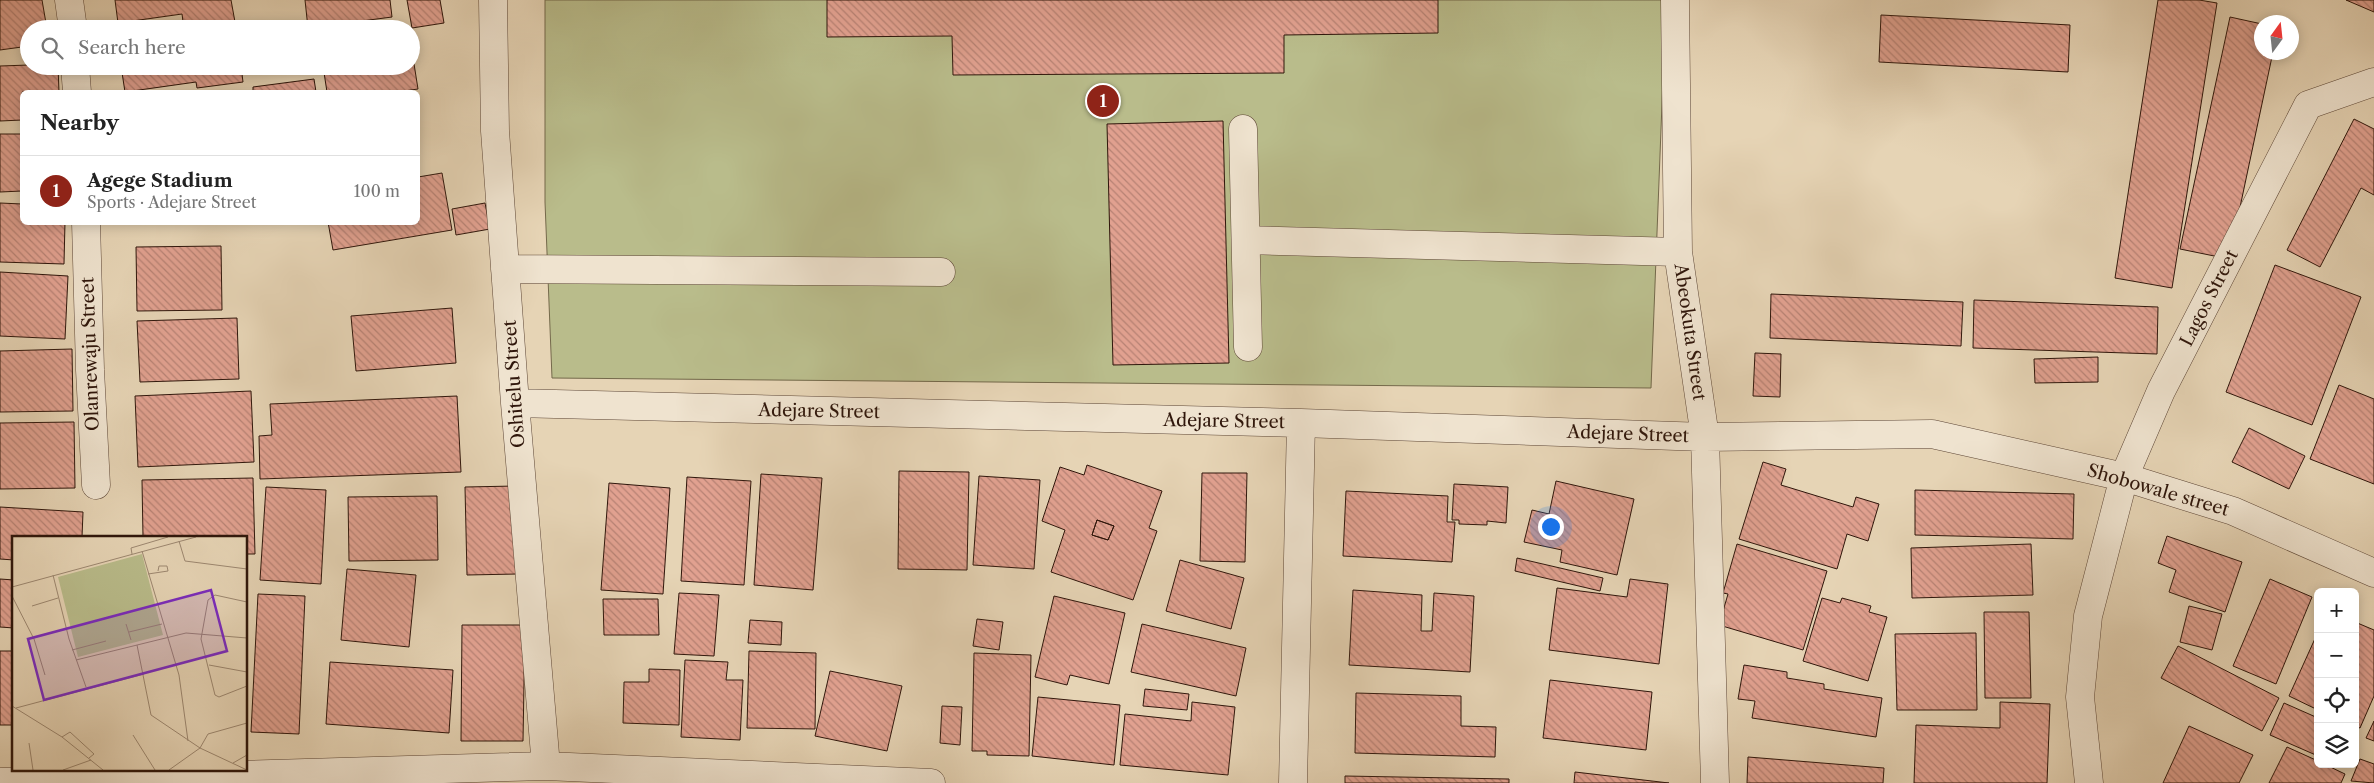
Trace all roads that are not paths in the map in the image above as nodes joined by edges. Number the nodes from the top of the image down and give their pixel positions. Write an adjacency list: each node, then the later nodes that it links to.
1 (69, 0): 4 (street)
2 (493, 0): 12 (street, Oshitelu Street)
3 (1675, 0): 11 (street, Abeokuta Street)
4 (72, 20)
5 (76, 75): 7 (street)
6 (2374, 82): 19 (street, Lagos Street)
7 (77, 90)
8 (1243, 129): 10 (street)
9 (86, 225): 20 (street, Olanrewaju Street)
10 (1246, 240): 11 (street); 14 (street)
11 (1678, 252): 18 (street, Abeokuta Street)
12 (505, 269): 13 (street); 15 (street, Oshitelu Street)
13 (941, 272)
14 (1248, 347)
15 (515, 403): 16 (street, Adejare Street); 22 (street, Oshitelu Street)
16 (1301, 423): 18 (street, Adejare Street); 25 (street)
17 (1932, 434): 18 (street, Adejare Street); 19 (street, Shobowale street)
18 (1705, 437): 26 (street, Abeokuta Street)
19 (2124, 477): 21 (street, Shobowale street); 27 (street, Lagos Street)
20 (96, 485)
21 (2374, 573)
22 (546, 766): 23 (street); 24 (street)
23 (0, 782)
24 (931, 783)
25 (1293, 783)
26 (1715, 783)
27 (2090, 783)

